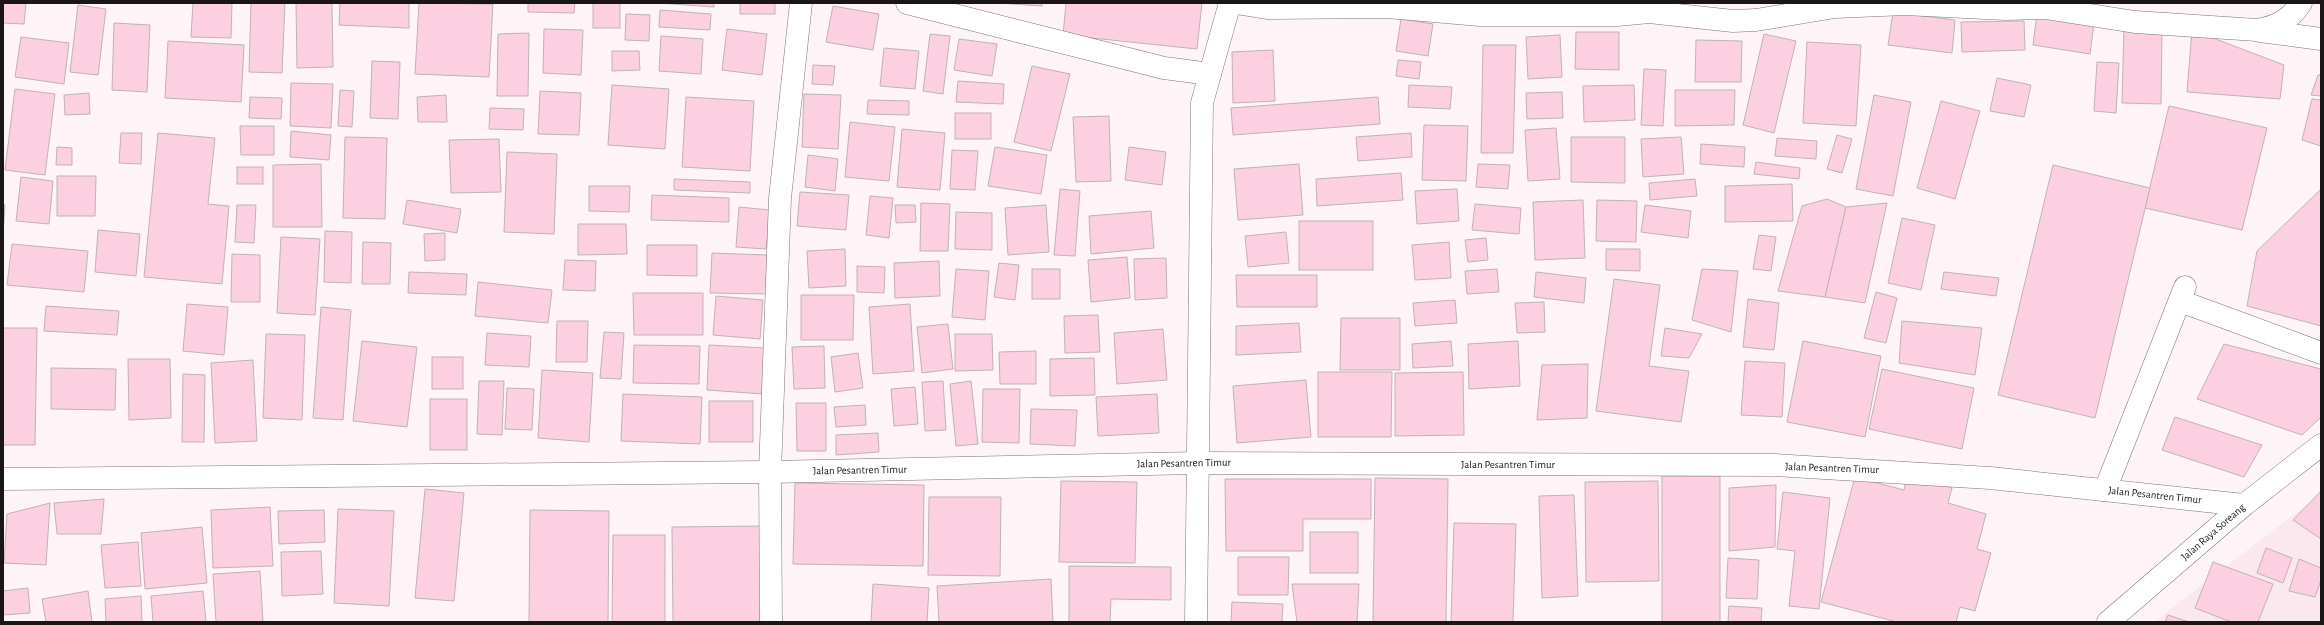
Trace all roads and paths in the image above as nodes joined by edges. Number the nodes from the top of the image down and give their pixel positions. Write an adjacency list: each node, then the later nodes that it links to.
1 (801, 3): 13 (street)
2 (1230, 3): 9 (street)
3 (1236, 3): 4 (street)
4 (1905, 3): 7 (street)
5 (2301, 3): 7 (street)
6 (918, 4): 9 (street)
7 (2241, 29): 8 (street)
8 (2321, 39)
9 (1210, 74): 12 (street)
10 (2321, 353): 15 (street)
11 (2321, 445): 16 (street, Jalan Raya Soreang)
12 (1198, 462): 13 (street, Jalan Pesantren Timur); 15 (street, Jalan Pesantren Timur); 18 (street)
13 (770, 472): 14 (street, Jalan Pesantren Timur); 17 (street)
14 (3, 479)
15 (2105, 490): 16 (street, Jalan Pesantren Timur)
16 (2244, 505): 19 (street, Jalan Raya Soreang)
17 (771, 622)
18 (1196, 622)
19 (2108, 622)

